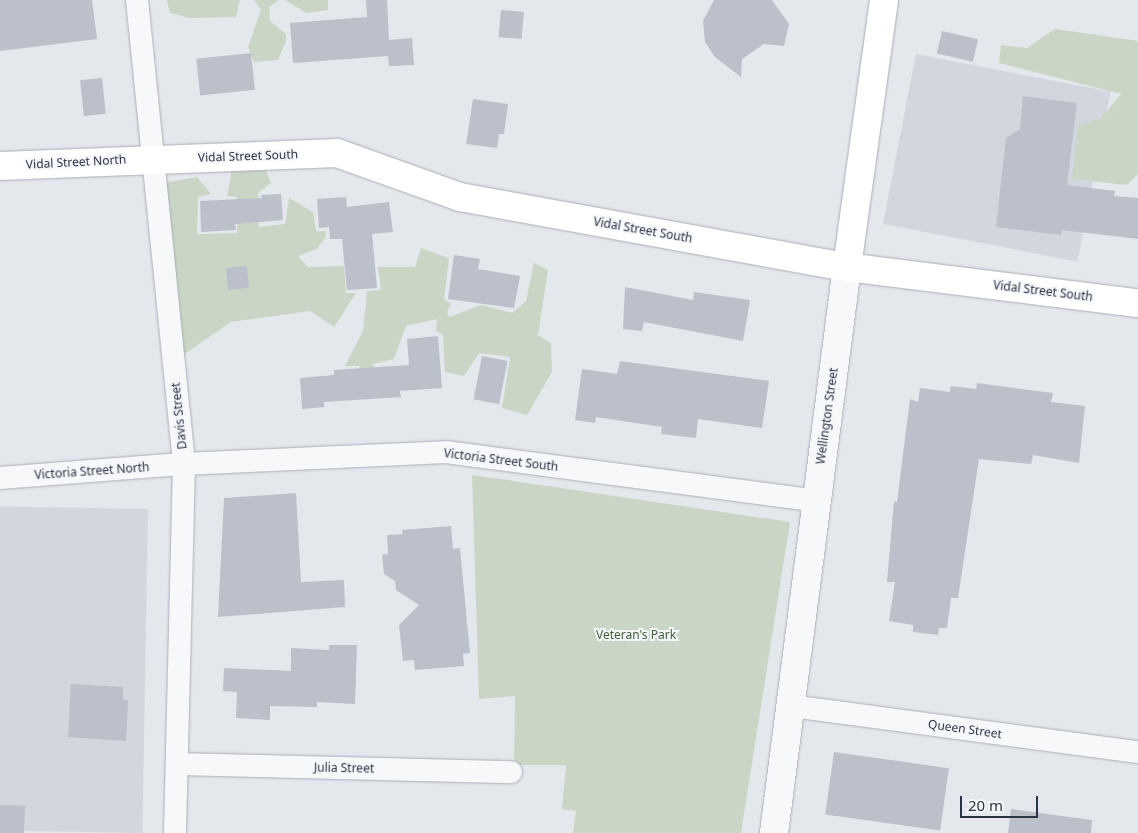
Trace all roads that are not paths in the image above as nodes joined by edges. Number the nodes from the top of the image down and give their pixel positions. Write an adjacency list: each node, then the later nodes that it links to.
1 (137, 0): 3 (street, Davis Street)
2 (884, 0): 5 (main road, Wellington Street)
3 (152, 158): 4 (main road, Vidal Street North); 5 (main road, Vidal Street South); 7 (street, Davis Street)
4 (0, 166)
5 (847, 267): 6 (main road, Vidal Street South); 9 (street, Wellington Street)
6 (1138, 303)
7 (184, 464): 8 (street, Victoria Street North); 9 (street, Victoria Street South); 12 (street, Davis Street)
8 (0, 478)
9 (816, 501): 10 (street, Wellington Street)
10 (792, 706): 11 (street, Queen Street); 15 (street, Wellington Street)
11 (1138, 752)
12 (178, 764): 13 (street, Julia Street); 14 (street, Davis Street)
13 (511, 772)
14 (175, 833)
15 (774, 833)

